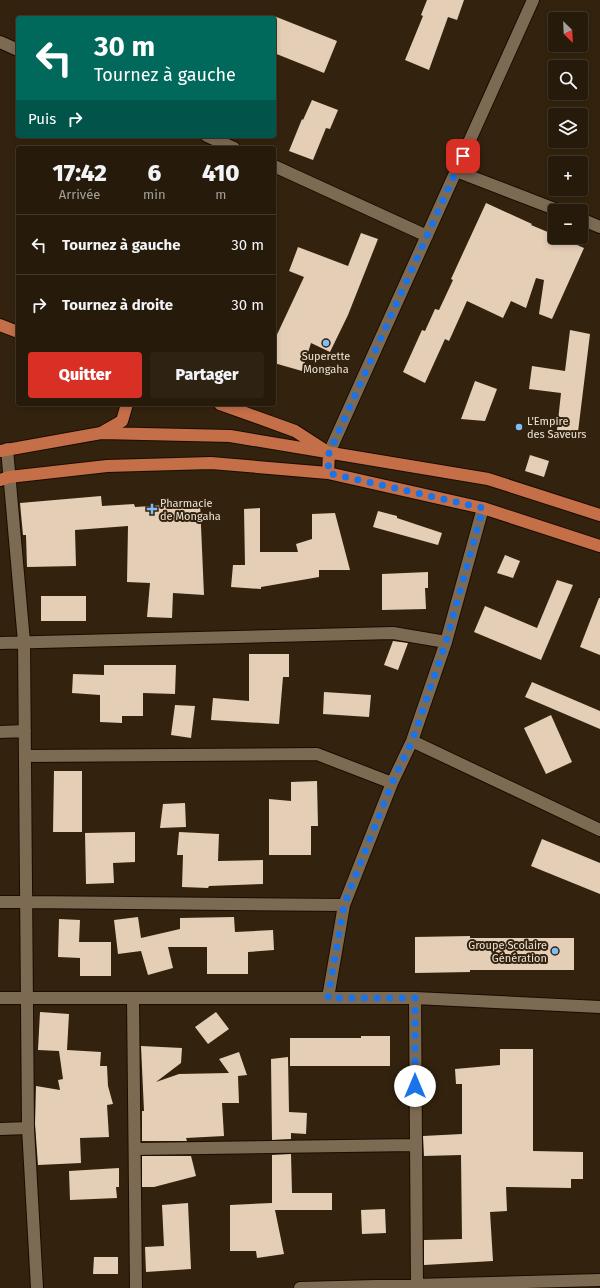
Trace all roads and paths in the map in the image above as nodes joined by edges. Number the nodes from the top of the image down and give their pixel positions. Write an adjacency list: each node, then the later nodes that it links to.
1 (533, 0): 7 (street)
2 (0, 42): 3 (street)
3 (16, 49)
4 (212, 138): 5 (street)
5 (230, 146)
6 (276, 167): 11 (street)
7 (456, 171): 8 (street); 11 (street)
8 (548, 206)
9 (588, 222): 10 (street)
10 (600, 226)
11 (427, 236): 18 (street)
12 (0, 325): 13 (main road)
13 (16, 331)
14 (126, 406): 16 (main road)
15 (226, 406): 18 (main road)
16 (101, 433): 17 (main road); 18 (main road)
17 (4, 450): 20 (street)
18 (329, 453): 19 (main road); 22 (main road)
19 (328, 473): 20 (main road); 21 (main road)
20 (5, 479): 24 (street)
21 (483, 508): 23 (main road); 25 (street)
22 (600, 515)
23 (600, 546)
24 (24, 642): 25 (street); 26 (street); 27 (street)
25 (446, 642): 29 (street)
26 (0, 643)
27 (25, 731): 28 (street); 30 (street)
28 (0, 732)
29 (412, 741): 31 (street); 32 (street)
30 (25, 756): 31 (street); 34 (street)
31 (392, 783): 35 (street)
32 (600, 830)
33 (0, 902): 34 (street)
34 (26, 902): 35 (street); 36 (street)
35 (344, 905): 39 (street)
36 (26, 997): 37 (street); 38 (street); 43 (street)
37 (0, 998)
38 (132, 998): 39 (street); 45 (street)
39 (328, 998): 40 (street)
40 (415, 998): 41 (street); 44 (street)
41 (600, 1007)
42 (0, 1128): 43 (street)
43 (28, 1128): 48 (street)
44 (415, 1145): 45 (street); 47 (street)
45 (135, 1149): 49 (street)
46 (600, 1280): 47 (street)
47 (417, 1287): 50 (street)
48 (37, 1288)
49 (136, 1288)
50 (300, 1288)

